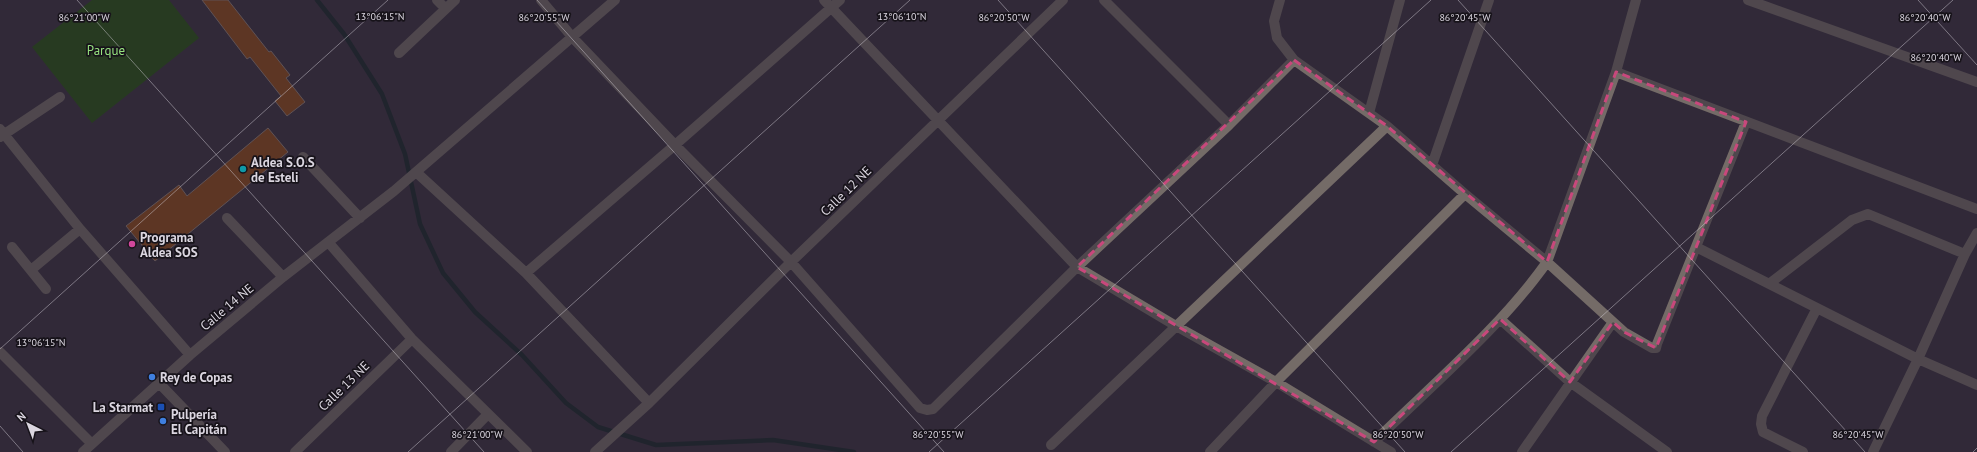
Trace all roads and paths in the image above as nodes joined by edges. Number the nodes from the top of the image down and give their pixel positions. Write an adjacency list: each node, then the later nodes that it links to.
1 (438, 0): 15 (street)
2 (455, 0): 15 (street)
3 (541, 0): 16 (street)
4 (615, 0): 16 (street, Calle 14 NE)
5 (824, 0): 14 (street)
6 (840, 0): 14 (street)
7 (1064, 0): 23 (street, Calle 12 NE)
8 (1104, 0): 25 (street)
9 (1280, 0): 18 (street)
10 (1400, 0): 22 (street)
11 (1489, 0): 30 (street)
12 (1636, 0): 19 (street)
13 (1748, 0): 20 (street)
14 (832, 7): 23 (street); 28 (street)
15 (445, 8): 17 (street)
16 (573, 38): 28 (street); 31 (street, Calle 14 NE)
17 (399, 53)
18 (1294, 60): 22 (street); 25 (street)
19 (1616, 72): 24 (street); 43 (street)
20 (1977, 82)
21 (60, 97): 27 (street)
22 (1369, 113): 26 (street)
23 (938, 121): 42 (street, Calle 12 NE); 44 (street)
24 (1746, 122): 33 (street); 40 (street)
25 (1229, 125): 44 (street)
26 (1387, 126): 30 (street); 53 (street)
27 (1, 133): 36 (street)
28 (676, 145): 42 (street); 46 (street)
29 (303, 157): 35 (street)
30 (1432, 165): 32 (street)
31 (414, 174): 35 (street, Calle 14 NE); 46 (street)
32 (1465, 194): 43 (street); 59 (street)
33 (1977, 209)
34 (226, 218): 47 (street)
35 (360, 218): 38 (street, Calle 14 NE)
36 (80, 230): 45 (street); 56 (street)
37 (1977, 233): 41 (street)
38 (329, 242): 47 (street, Calle 14 NE); 54 (street)
39 (12, 247): 45 (street)
40 (1696, 247): 48 (street); 52 (street)
41 (1965, 254): 48 (street); 57 (street)
42 (791, 262): 44 (street); 62 (street, Calle 12 NE)
43 (1547, 262): 51 (street); 52 (street)
44 (1077, 267): 53 (street)
45 (31, 270): 49 (street)
46 (526, 273): 62 (street)
47 (283, 277): 56 (street, Calle 14 NE)
48 (1769, 284): 50 (street)
49 (46, 288)
50 (1817, 308): 57 (street); 77 (street)
51 (1500, 319): 60 (street); 64 (street)
52 (1613, 322): 60 (street)
53 (1176, 326): 59 (street); 66 (street)
54 (412, 339): 63 (street); 70 (street, Calle 13 NE)
55 (0, 352): 65 (street)
56 (190, 355): 58 (street, Calle 14 NE)
57 (1918, 359): 61 (street); 78 (street)
58 (159, 382): 65 (street, Calle 14 NE); 69 (street)
59 (1276, 382): 64 (street); 73 (street)
60 (1570, 382): 75 (street); 76 (street)
61 (1977, 385)
62 (649, 403): 67 (street, Calle 12 NE)
63 (488, 414): 71 (street); 72 (street)
64 (1374, 442): 74 (street)
65 (92, 444): 68 (street, Calle 14 NE)
66 (1051, 445)
67 (598, 449)
68 (83, 452)
69 (225, 452)
70 (294, 452)
71 (451, 452)
72 (527, 452)
73 (1210, 452)
74 (1391, 452)
75 (1522, 452)
76 (1667, 452)
77 (1803, 452)
78 (1873, 452)

